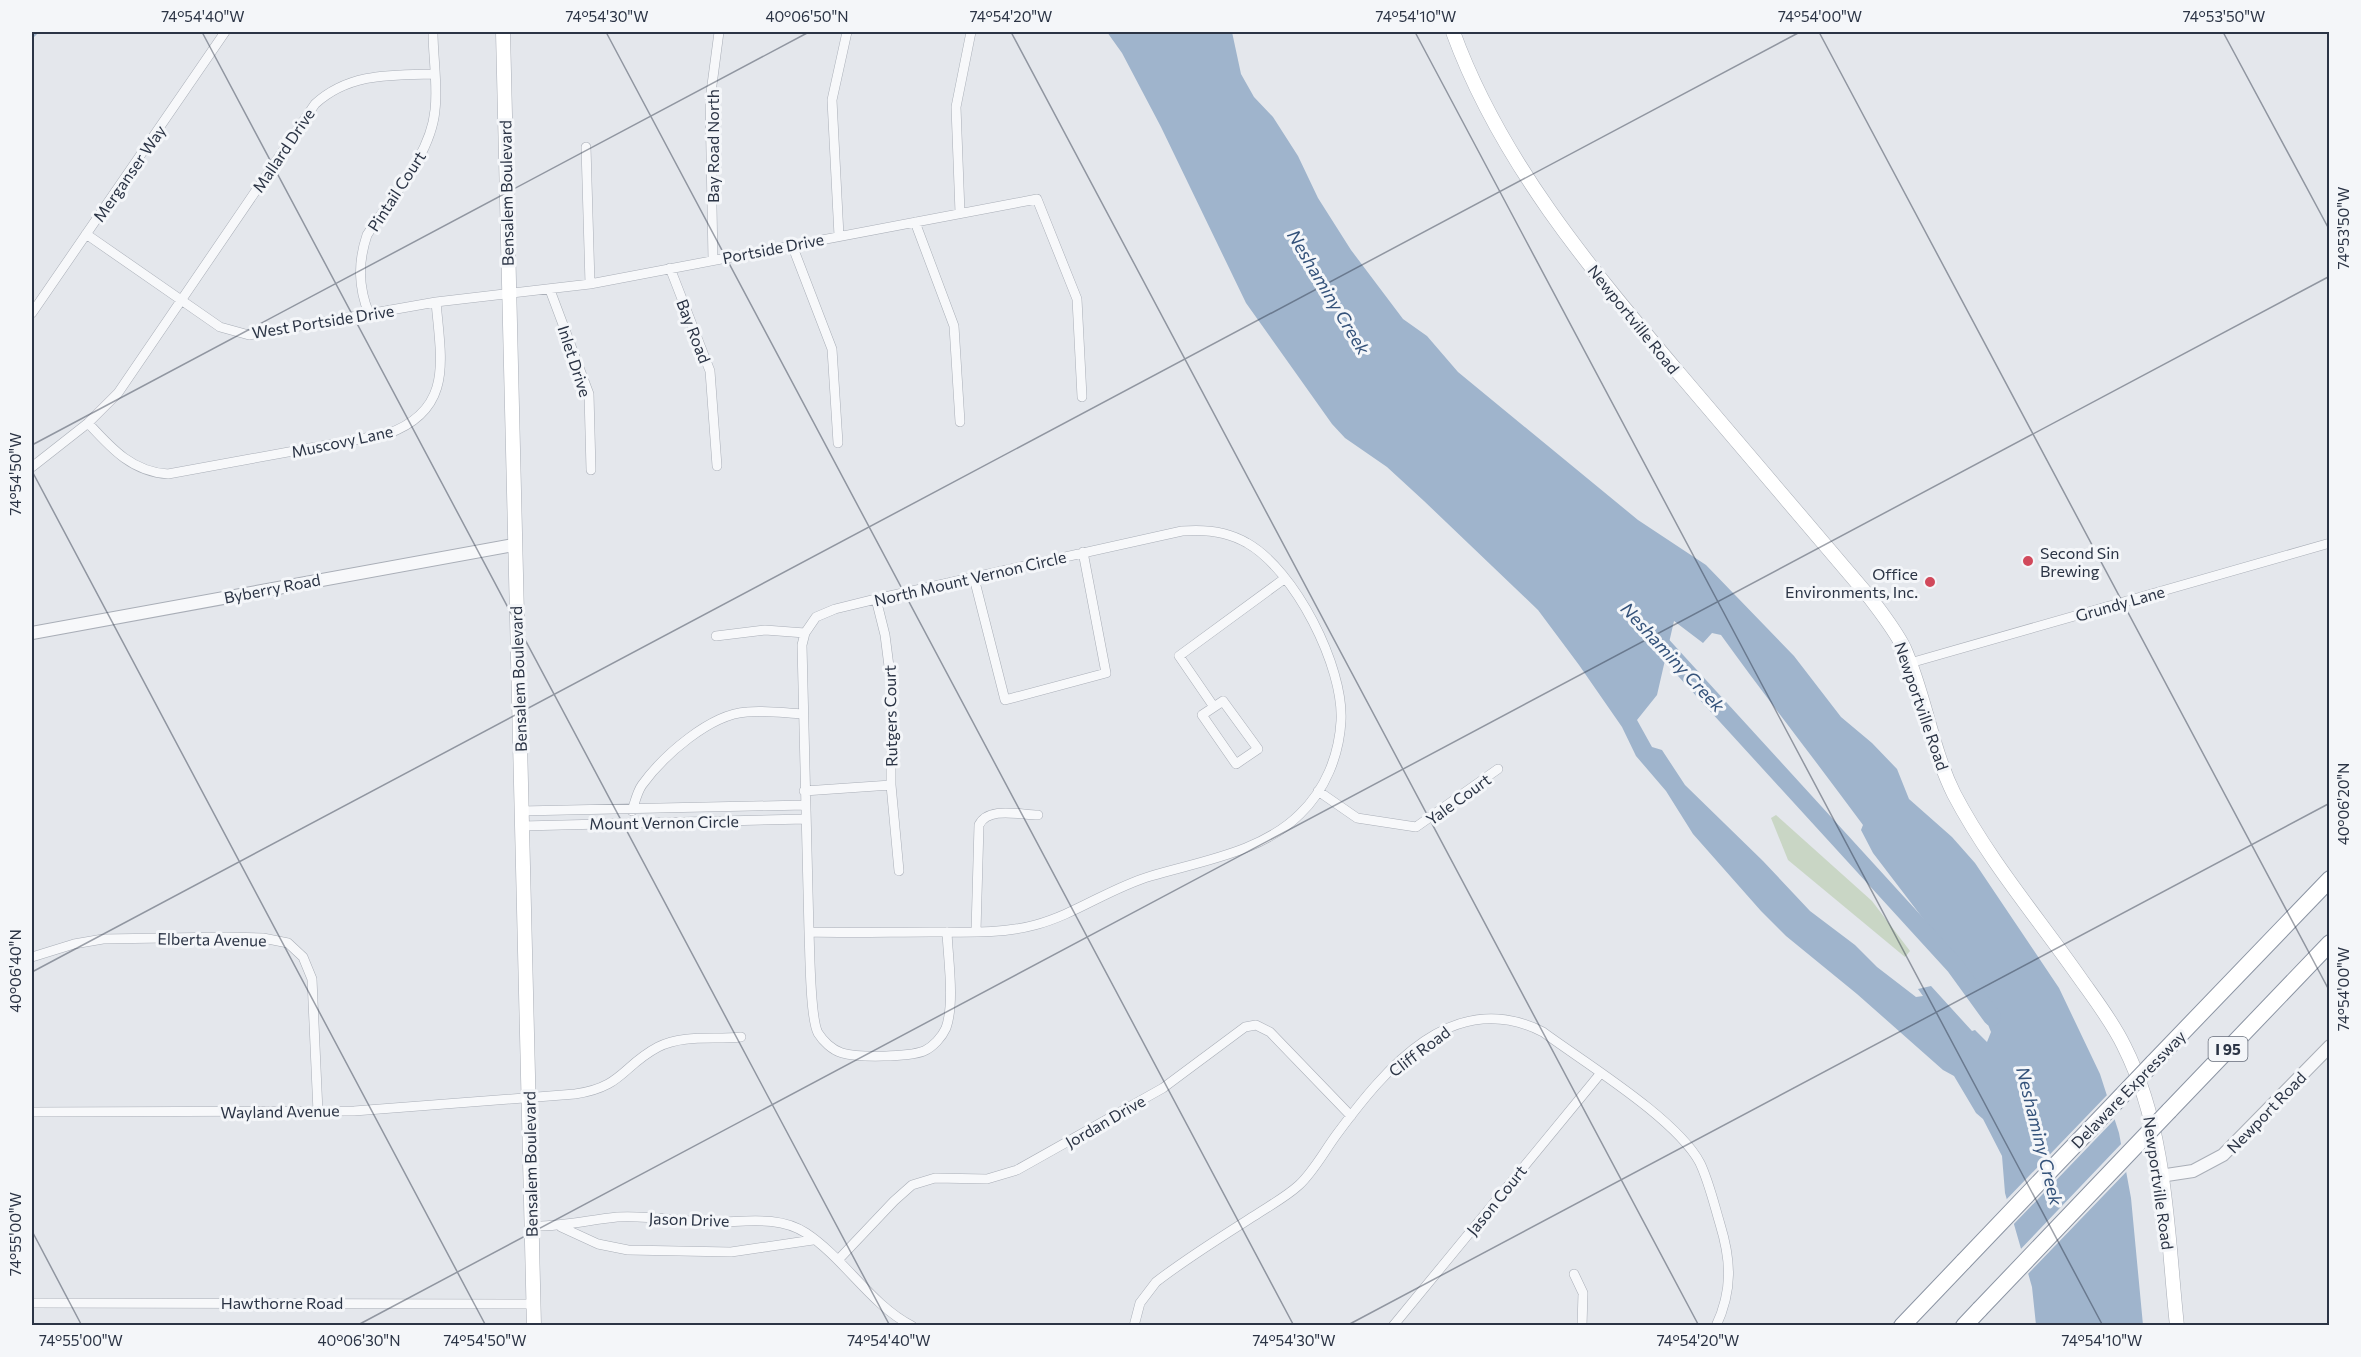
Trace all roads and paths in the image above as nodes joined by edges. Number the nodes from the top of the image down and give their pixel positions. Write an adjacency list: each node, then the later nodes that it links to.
1 (225, 32): 12 (street, Merganser Way)
2 (433, 32): 8 (street, Pintail Court)
3 (503, 32): 19 (main road, Bensalem Boulevard)
4 (719, 32): 15 (street, Bay Road North)
5 (847, 32): 13 (street)
6 (971, 32): 10 (street)
7 (1453, 32): 40 (main road, Newportville Road)
8 (434, 74): 20 (street, Mallard Drive); 23 (street, Pintail Court)
9 (586, 147): 17 (street)
10 (960, 213): 11 (street, Portside Drive); 24 (street, Portside Drive)
11 (915, 222): 13 (street, Portside Drive); 25 (street)
12 (86, 234): 20 (street); 22 (street, Merganser Way)
13 (840, 236): 14 (street, Portside Drive)
14 (792, 245): 15 (street, Portside Drive); 27 (street)
15 (713, 260): 16 (street, Portside Drive)
16 (669, 268): 17 (street, Portside Drive); 28 (street, Bay Road)
17 (590, 284): 18 (street, Portside Drive)
18 (550, 290): 19 (street, Portside Drive); 30 (street, Inlet Drive)
19 (508, 295): 21 (street); 32 (main road, Bensalem Boulevard)
20 (182, 301): 23 (street, West Portside Drive); 26 (street, Mallard Drive)
21 (436, 302): 23 (street, West Portside Drive); 26 (street, Muscovy Lane)
22 (32, 313)
23 (369, 314)
24 (1082, 397)
25 (960, 422)
26 (88, 423): 29 (street, Mallard Drive)
27 (838, 443)
28 (717, 466)
29 (32, 468)
30 (591, 470)
31 (2330, 543): 40 (street, Grundy Lane)
32 (513, 545): 37 (street, Byberry Road); 48 (main road, Bensalem Boulevard)
33 (1083, 552): 34 (street, North Mount Vernon Circle); 34 (street); 35 (street, North Mount Vernon Circle)
34 (974, 578): 36 (street, North Mount Vernon Circle)
35 (1284, 579): 41 (street); 46 (street, North Mount Vernon Circle)
36 (876, 599): 38 (street, North Mount Vernon Circle); 44 (street, Rutgers Court)
37 (32, 633)
38 (805, 633): 39 (street); 42 (street)
39 (716, 636)
40 (1910, 663): 67 (main road, Newportville Road)
41 (1214, 707): 41 (street)
42 (802, 714): 45 (street); 49 (street)
43 (1498, 769): 46 (street, Yale Court)
44 (891, 785): 45 (street, Rutgers Court); 53 (street)
45 (804, 791): 47 (street)
46 (1318, 791): 55 (street, North Mount Vernon Circle)
47 (805, 804): 49 (street, Mount Vernon Circle); 51 (street)
48 (521, 811): 49 (street, Mount Vernon Circle); 52 (main road, Bensalem Boulevard)
49 (632, 811)
50 (1038, 815): 55 (street)
51 (806, 819): 52 (street, Mount Vernon Circle); 56 (street)
52 (522, 826): 63 (main road, Bensalem Boulevard)
53 (899, 871)
54 (2330, 879): 81 (highway, Delaware Expressway / I 95, bridge)
55 (976, 931): 57 (street, North Mount Vernon Circle)
56 (809, 932): 57 (street, North Mount Vernon Circle); 57 (street)
57 (946, 932)
58 (2330, 943): 82 (highway, I 95, bridge)
59 (32, 957): 65 (street, Elberta Avenue)
60 (741, 1037): 63 (street, Wayland Avenue)
61 (2330, 1046): 67 (street, Newport Road)
62 (1600, 1074): 66 (street, Cliff Road); 78 (street, Jason Court); 80 (street, Cliff Road)
63 (529, 1096): 65 (street, Wayland Avenue); 68 (main road, Bensalem Boulevard)
64 (32, 1112): 65 (street, Wayland Avenue)
65 (318, 1112)
66 (1351, 1116): 71 (street, Jordan Drive); 77 (street, Cliff Road)
67 (2160, 1176): 83 (main road, Newportville Road)
68 (532, 1226): 69 (street, Jason Drive); 74 (main road, Bensalem Boulevard)
69 (561, 1227): 70 (street, Jason Drive); 70 (street, Jason Drive)
70 (813, 1240): 71 (street, Jason Drive)
71 (839, 1259): 76 (street, Jason Drive)
72 (1574, 1274): 79 (street)
73 (32, 1303): 74 (street, Hawthorne Road)
74 (533, 1304): 75 (main road, Bensalem Boulevard)
75 (534, 1326)
76 (912, 1326)
77 (1134, 1326)
78 (1393, 1326)
79 (1582, 1326)
80 (1716, 1326)
81 (1902, 1326)
82 (1964, 1326)
83 (2177, 1326)

